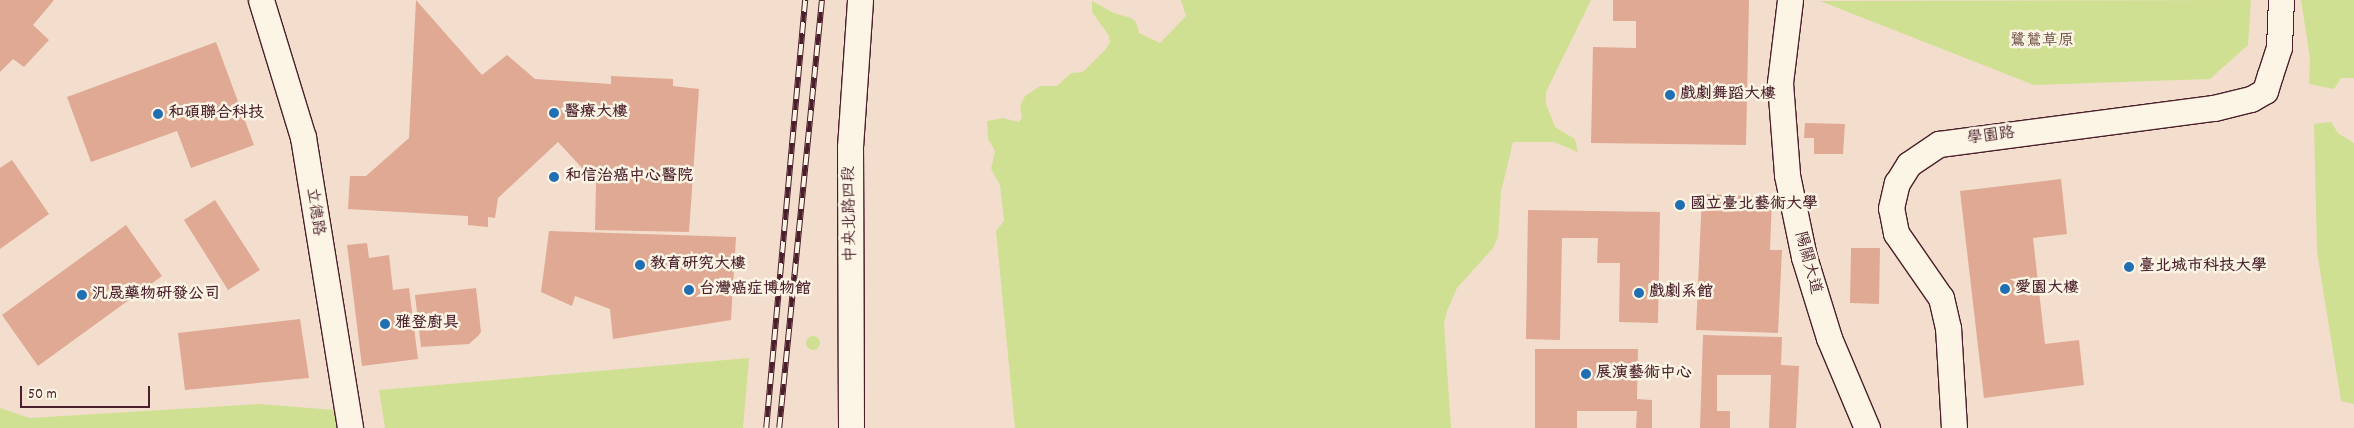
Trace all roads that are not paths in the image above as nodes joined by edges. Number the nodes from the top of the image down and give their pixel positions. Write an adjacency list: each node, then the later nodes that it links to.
1 (261, 0): 5 (street, 立德路)
2 (860, 0): 6 (street, 中央北路四段)
3 (1790, 0): 7 (street, 陽關大道)
4 (2281, 0): 8 (street, 學園路)
5 (350, 428)
6 (851, 428)
7 (1867, 428)
8 (1954, 428)

